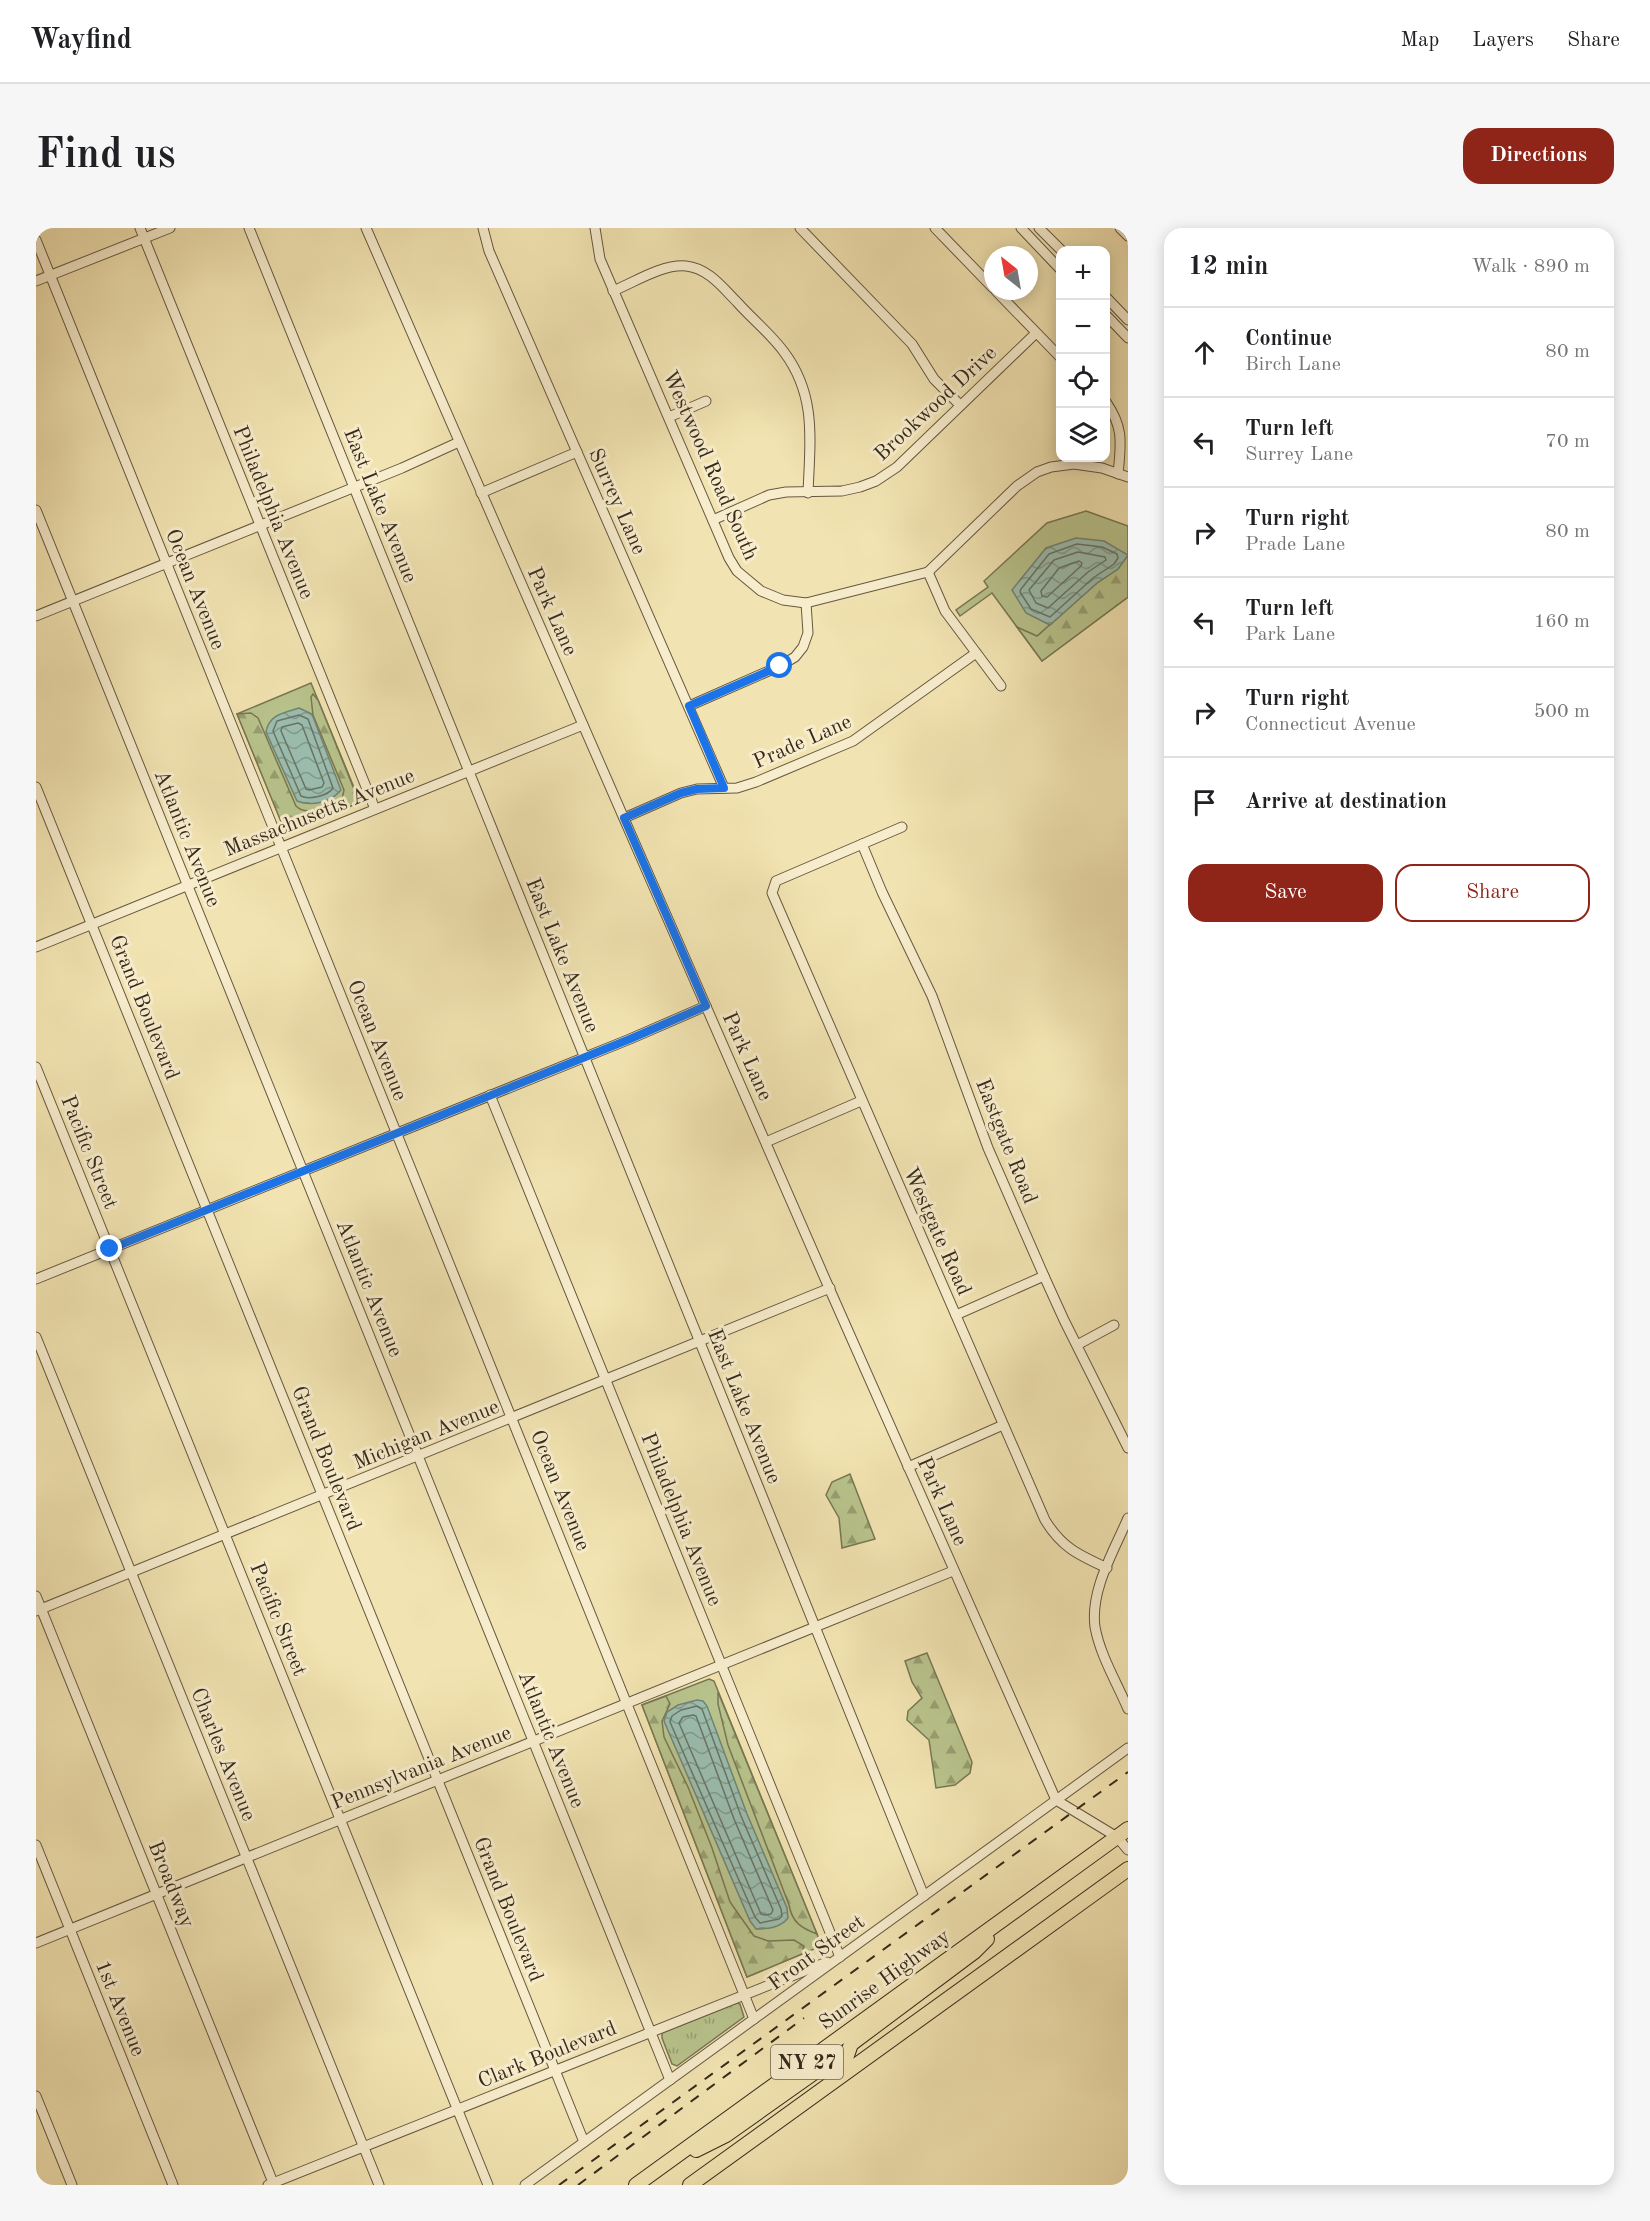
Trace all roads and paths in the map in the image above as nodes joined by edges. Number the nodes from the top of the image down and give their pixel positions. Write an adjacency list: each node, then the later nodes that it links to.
1 (140, 228): 13 (street, Philadelphia Avenue)
2 (170, 228): 13 (street)
3 (249, 228): 36 (street, East Lake Avenue)
4 (366, 228): 33 (street, Park Lane)
5 (483, 228): 34 (street, Surrey Lane)
6 (595, 228): 21 (street, Westwood Road South)
7 (800, 228): 30 (street)
8 (935, 228): 19 (street)
9 (1021, 228): 14 (street)
10 (1040, 228): 14 (street); 16 (street)
11 (1120, 228): 12 (street)
12 (1128, 236)
13 (144, 238): 18 (street); 41 (street, Philadelphia Avenue)
14 (1030, 238): 17 (street)
15 (36, 240): 18 (street, Ocean Avenue)
16 (1057, 246)
17 (1056, 264)
18 (50, 276): 20 (street); 42 (street, Ocean Avenue)
19 (984, 279)
20 (36, 281)
21 (613, 291): 32 (street, Westwood Road South); 38 (street)
22 (1004, 300): 26 (street)
23 (1109, 300): 25 (street)
24 (1110, 319): 27 (street)
25 (1128, 320)
26 (1036, 333): 28 (street); 30 (street, Brookwood Drive)
27 (1128, 338)
28 (1057, 354)
29 (706, 401): 32 (street)
30 (960, 405): 38 (street, Brookwood Drive)
31 (1110, 408): 35 (street)
32 (669, 417): 40 (street, Westwood Road South)
33 (459, 442): 36 (street); 37 (street, Park Lane)
34 (577, 452): 37 (street); 49 (street, Surrey Lane)
35 (1123, 475): 43 (street, Westwood Road South)
36 (354, 487): 41 (street); 51 (street, East Lake Avenue)
37 (481, 493): 50 (street, Park Lane)
38 (808, 493): 40 (street, Brookwood Drive)
39 (36, 510): 44 (street, Atlantic Avenue)
40 (713, 520): 45 (street, Westwood Road South)
41 (260, 525): 42 (street); 54 (street, Philadelphia Avenue)
42 (166, 563): 44 (street); 58 (street, Ocean Avenue)
43 (927, 572): 45 (street, Westwood Road South); 47 (street)
44 (73, 601): 46 (street); 59 (street, Atlantic Avenue)
45 (806, 603): 49 (street)
46 (36, 615)
47 (976, 653): 48 (street); 53 (street, Prade Lane)
48 (1001, 686)
49 (689, 706): 53 (street, Surrey Lane)
50 (583, 725): 51 (street, Massachusetts Avenue); 55 (street, Park Lane)
51 (469, 771): 54 (street, Massachusetts Avenue); 63 (street, East Lake Avenue)
52 (36, 787): 60 (street, Grand Boulevard)
53 (724, 788): 55 (street, Prade Lane)
54 (375, 809): 58 (street, Massachusetts Avenue)
55 (624, 818): 62 (street, Park Lane)
56 (902, 827): 57 (street)
57 (862, 844): 66 (street, Westgate Road); 72 (street, Eastgate Road)
58 (281, 847): 59 (street, Massachusetts Avenue); 67 (street, Ocean Avenue)
59 (188, 885): 60 (street, Massachusetts Avenue); 69 (street, Atlantic Avenue)
60 (92, 924): 61 (street, Massachusetts Avenue); 70 (street, Grand Boulevard)
61 (36, 947)
62 (706, 1006): 63 (street); 68 (street, Park Lane)
63 (584, 1057): 65 (street); 78 (street, East Lake Avenue)
64 (36, 1066): 71 (street, Pacific Street)
65 (490, 1095): 67 (street); 80 (street, Philadelphia Avenue)
66 (861, 1101): 68 (street); 75 (street, Westgate Road)
67 (396, 1132): 69 (street); 81 (street, Ocean Avenue)
68 (766, 1142): 74 (street, Park Lane)
69 (303, 1171): 70 (street); 84 (street, Atlantic Avenue)
70 (207, 1210): 71 (street); 86 (street, Grand Boulevard)
71 (110, 1249): 73 (street); 88 (street, Pacific Street)
72 (1044, 1276): 75 (street); 79 (street, Eastgate Road)
73 (36, 1279)
74 (830, 1288): 78 (street, Michigan Avenue); 85 (street, Park Lane)
75 (956, 1315): 82 (street, Westgate Road)
76 (1114, 1325): 79 (street)
77 (36, 1337): 91 (street, Charles Avenue)
78 (700, 1342): 80 (street, Michigan Avenue); 94 (street, East Lake Avenue)
79 (1077, 1345): 83 (street, Eastgate Road)
80 (606, 1381): 81 (street, Michigan Avenue); 95 (street, Philadelphia Avenue)
81 (512, 1418): 84 (street, Michigan Avenue); 96 (street, Ocean Avenue)
82 (1004, 1425): 85 (street); 89 (street, Westgate Road)
83 (1128, 1448)
84 (418, 1456): 86 (street, Michigan Avenue); 98 (street, Atlantic Avenue)
85 (908, 1467): 90 (street, Park Lane)
86 (322, 1495): 88 (street, Michigan Avenue); 100 (street, Grand Boulevard)
87 (1128, 1518): 89 (street)
88 (225, 1534): 91 (street, Michigan Avenue); 102 (street, Pacific Street)
89 (1107, 1568): 97 (street)
90 (953, 1571): 94 (street, Pennsylvania Avenue); 101 (street, Park Lane)
91 (131, 1572): 93 (street, Michigan Avenue); 106 (street, Charles Avenue)
92 (36, 1596): 93 (street, Broadway)
93 (39, 1610): 108 (street, Broadway)
94 (815, 1628): 95 (street, Pennsylvania Avenue); 109 (street, East Lake Avenue)
95 (722, 1665): 96 (street, Pennsylvania Avenue); 113 (street, Philadelphia Avenue)
96 (627, 1703): 98 (street, Pennsylvania Avenue); 114 (street, Ocean Avenue)
97 (1128, 1709)
98 (534, 1741): 100 (street, Pennsylvania Avenue); 116 (street, Atlantic Avenue)
99 (1128, 1748): 101 (street, Front Street)
100 (437, 1780): 102 (street, Pennsylvania Avenue); 118 (street, Grand Boulevard)
101 (1056, 1800): 103 (street); 109 (street, Front Street)
102 (340, 1819): 106 (street, Pennsylvania Avenue); 121 (street, Pacific Street)
103 (1122, 1833): 105 (street); 110 (highway, Sunrise Highway / NY 27)
104 (36, 1845): 111 (street, 1st Avenue)
105 (1128, 1850)
106 (247, 1857): 108 (street, Pennsylvania Avenue); 123 (street, Charles Avenue)
107 (1128, 1869): 117 (highway, NY 27)
108 (157, 1894): 111 (street, Pennsylvania Avenue); 125 (street, Broadway)
109 (924, 1896): 113 (street, Front Street)
110 (1009, 1916): 117 (highway); 124 (highway, Sunrise Highway / NY 27)
111 (70, 1929): 112 (street, Pennsylvania Avenue); 127 (street, 1st Avenue)
112 (36, 1943)
113 (840, 1957): 114 (street, Clark Boulevard); 115 (street, Front Street)
114 (746, 1995): 115 (street, Ocean Avenue); 116 (street, Clark Boulevard)
115 (754, 2019): 119 (street, Front Street)
116 (651, 2032): 118 (street, Clark Boulevard); 119 (street, Atlantic Avenue)
117 (845, 2070): 124 (highway); 132 (highway, NY 27)
118 (555, 2071): 121 (street, Clark Boulevard); 122 (street, Grand Boulevard)
119 (670, 2080): 122 (street, Front Street)
120 (36, 2096): 126 (street)
121 (457, 2110): 123 (street, Clark Boulevard); 129 (street, Pacific Street)
122 (584, 2142): 130 (street, Front Street)
123 (364, 2147): 125 (street, Clark Boulevard); 128 (street, Charles Avenue)
124 (660, 2168): 131 (highway, Sunrise Highway / NY 27)
125 (272, 2184)
126 (72, 2185)
127 (173, 2185)
128 (379, 2185)
129 (488, 2185)
130 (525, 2185)
131 (636, 2185)
132 (690, 2185)

